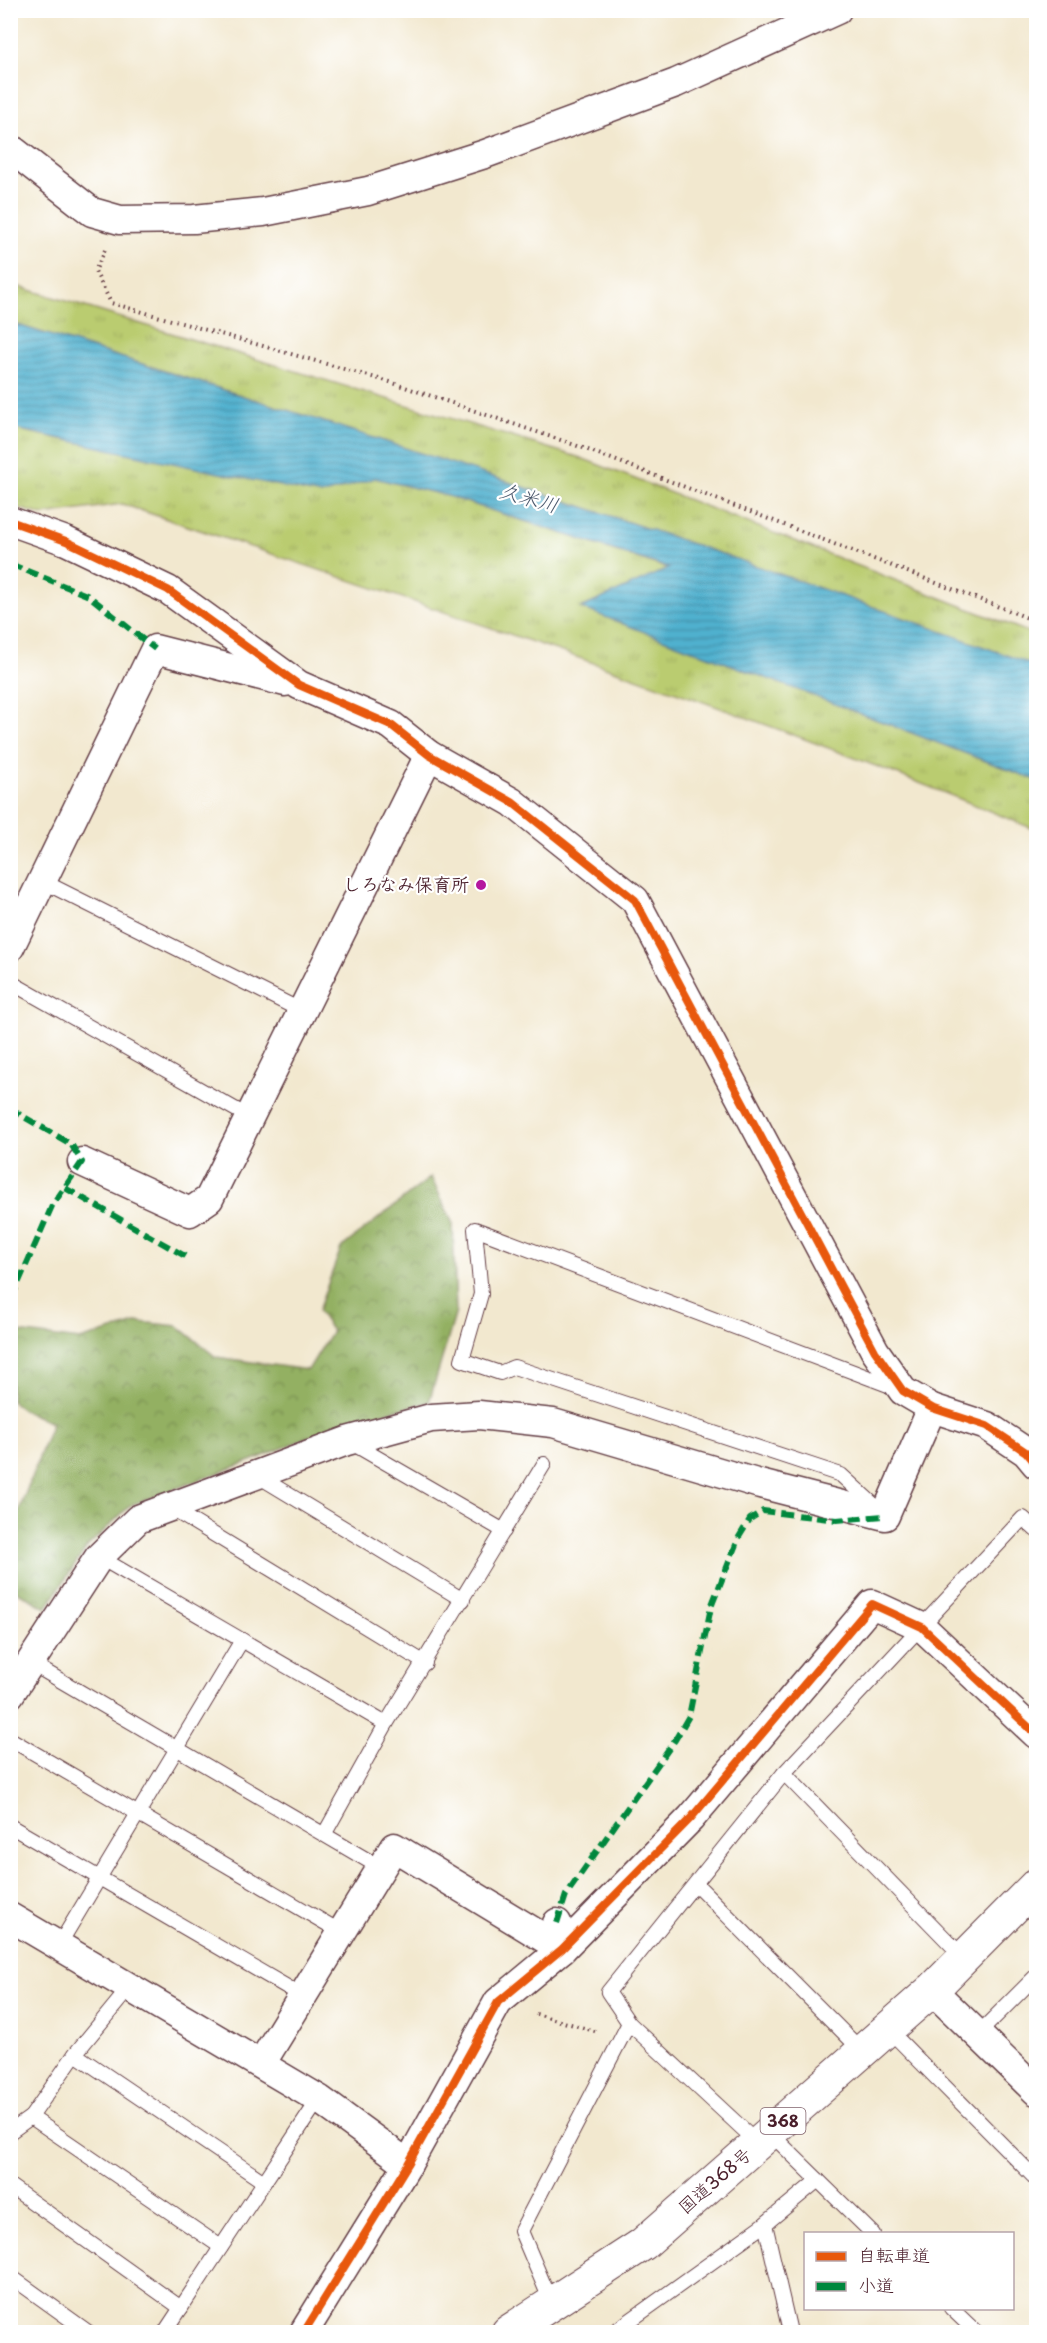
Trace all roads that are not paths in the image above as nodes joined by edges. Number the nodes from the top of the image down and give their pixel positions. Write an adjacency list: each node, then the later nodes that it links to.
1 (837, 10): 2 (street)
2 (10, 148)
3 (10, 521): 4 (street)
4 (299, 685): 5 (street); 6 (street)
5 (429, 755): 9 (street); 12 (street)
6 (44, 882): 7 (street); 9 (lane)
7 (10, 947)
8 (10, 982): 10 (lane)
9 (302, 1011): 10 (street)
10 (249, 1117): 11 (street)
11 (82, 1162)
12 (903, 1391): 13 (street); 19 (lane)
13 (932, 1408): 16 (street); 19 (street)
14 (347, 1441): 17 (street); 19 (street); 21 (lane)
15 (544, 1464): 21 (lane)
16 (1036, 1464)
17 (258, 1476): 18 (street); 23 (lane)
18 (172, 1509): 22 (street); 27 (lane)
19 (885, 1516)
20 (1036, 1530): 24 (lane)
21 (504, 1531): 23 (lane)
22 (99, 1557): 25 (lane); 26 (street)
23 (463, 1599): 27 (lane)
24 (922, 1627): 30 (street); 33 (lane); 43 (street)
25 (242, 1640): 29 (lane); 32 (lane)
26 (29, 1662): 28 (street); 32 (lane)
27 (425, 1663): 29 (lane)
28 (10, 1694)
29 (387, 1724): 36 (lane)
30 (1036, 1734)
31 (10, 1739): 34 (lane)
32 (178, 1748): 34 (lane); 36 (lane)
33 (784, 1773): 39 (lane); 45 (lane)
34 (138, 1814): 38 (lane); 42 (lane)
35 (10, 1826): 38 (lane)
36 (324, 1833): 37 (lane)
37 (381, 1868): 42 (street); 43 (street)
38 (99, 1878): 44 (lane); 49 (lane)
39 (696, 1884): 50 (lane); 53 (lane)
40 (1036, 1885): 45 (highway, 国道368号 / 368)
41 (10, 1917): 44 (street)
42 (341, 1932): 49 (street)
43 (559, 1936): 61 (street)
44 (59, 1946): 47 (street)
45 (964, 1958): 48 (highway, 国道368号 / 368)
46 (1036, 1976): 52 (lane)
47 (130, 1987): 54 (lane); 55 (street)
48 (932, 1990): 51 (highway, 国道368号 / 368); 52 (street)
49 (301, 1995): 55 (street)
50 (629, 2023): 60 (lane); 70 (lane)
51 (888, 2029): 53 (highway, 国道368号 / 368); 62 (lane)
52 (978, 2034): 56 (street)
53 (862, 2051): 60 (highway, 国道368号 / 368)
54 (75, 2054): 58 (lane); 64 (lane)
55 (261, 2064): 57 (street)
56 (1036, 2091)
57 (319, 2099): 61 (street); 64 (lane)
58 (31, 2116): 59 (lane); 68 (lane)
59 (10, 2132)
60 (764, 2138): 63 (lane); 70 (highway, 国道368号 / 368)
61 (408, 2164): 75 (street)
62 (1036, 2179)
63 (818, 2180): 66 (lane); 67 (lane)
64 (264, 2182): 68 (lane)
65 (10, 2186): 71 (lane)
66 (765, 2224): 77 (lane); 78 (lane)
67 (871, 2232)
68 (221, 2247): 71 (lane)
69 (10, 2276): 73 (lane)
70 (552, 2304): 76 (highway, 国道368号 / 368)
71 (181, 2308): 74 (lane)
72 (953, 2310): 79 (lane)
73 (88, 2332)
74 (165, 2332)
75 (304, 2332)
76 (508, 2332)
77 (614, 2332)
78 (790, 2332)
79 (976, 2332)

